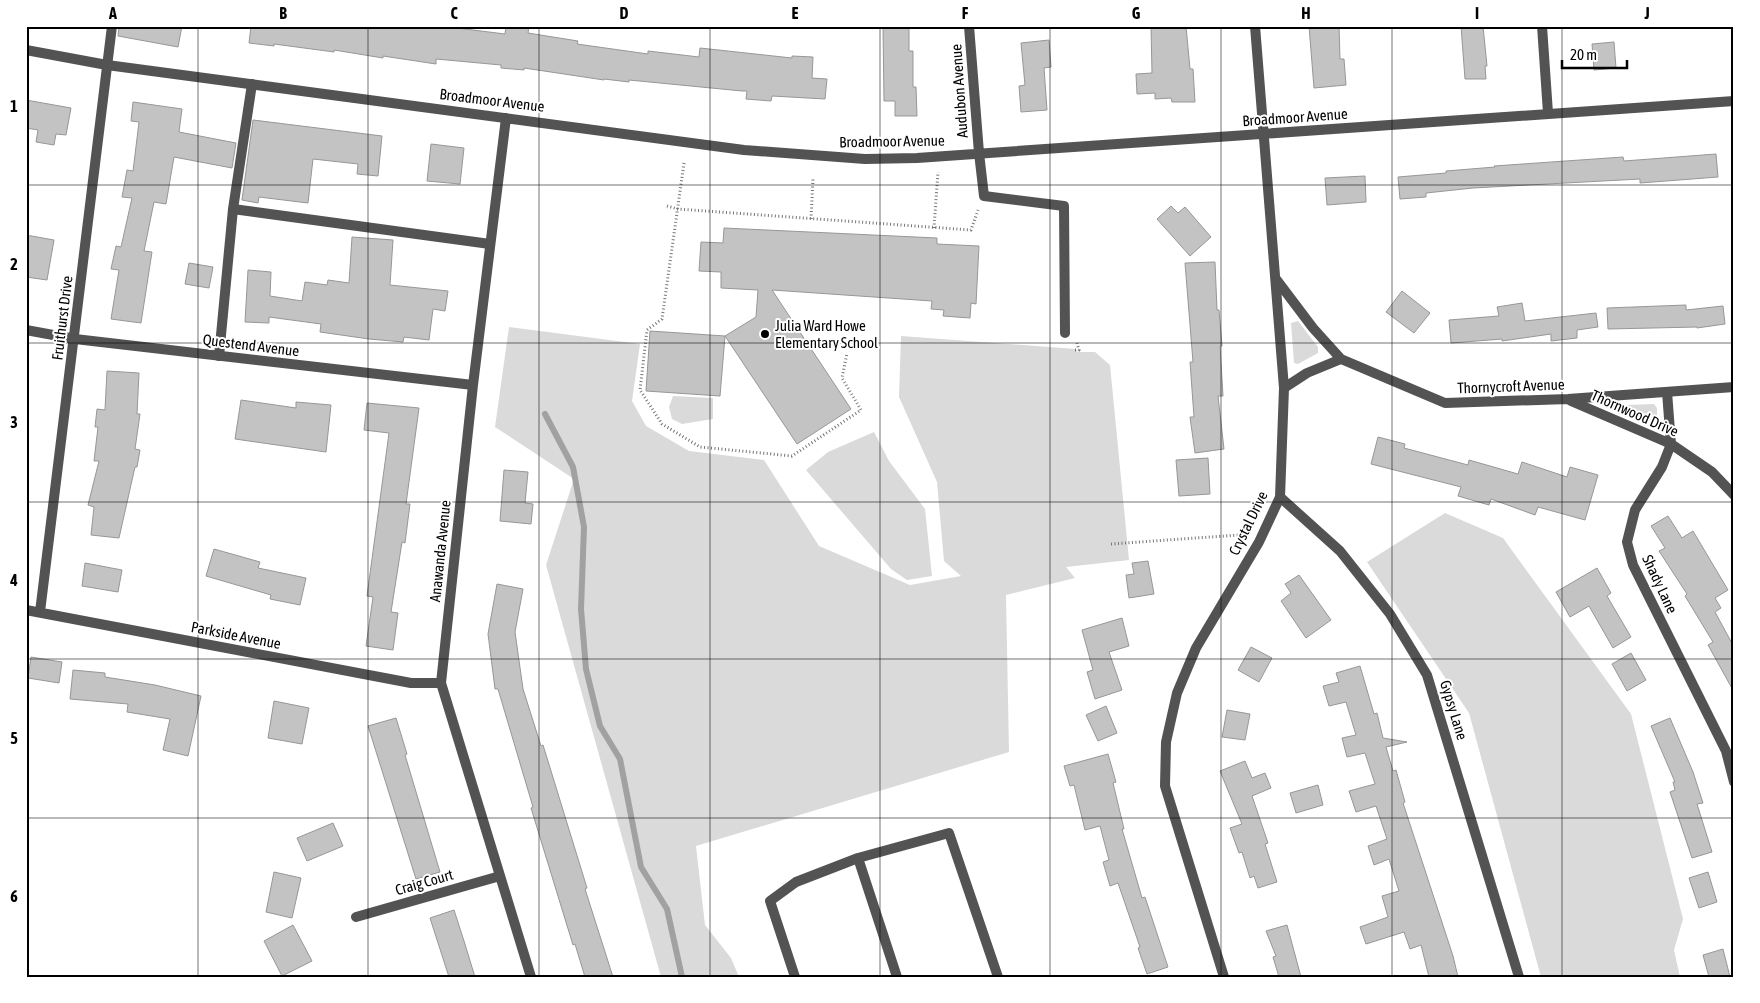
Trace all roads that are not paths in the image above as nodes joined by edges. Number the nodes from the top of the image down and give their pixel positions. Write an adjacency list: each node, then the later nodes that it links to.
1 (112, 26): 6 (street, Fruithurst Drive)
2 (969, 26): 12 (street, Audubon Avenue)
3 (1255, 26): 11 (street, Crystal Drive)
4 (1542, 26): 9 (street)
5 (26, 50): 6 (street, Broadmoor Avenue)
6 (108, 65): 7 (street, Broadmoor Avenue); 18 (street, Fruithurst Drive)
7 (252, 84): 10 (street, Broadmoor Avenue); 13 (street)
8 (1734, 102): 9 (street, Broadmoor Avenue)
9 (1548, 113): 11 (street, Broadmoor Avenue)
10 (506, 118): 12 (street, Broadmoor Avenue); 14 (street, Anawanda Avenue)
11 (1263, 135): 12 (street, Broadmoor Avenue); 15 (street, Crystal Drive)
12 (979, 153): 17 (street, Audubon Avenue)
13 (233, 209): 14 (street); 19 (street)
14 (490, 244): 21 (street, Anawanda Avenue)
15 (1276, 278): 20 (street, Thornycroft Avenue); 23 (street, Crystal Drive)
16 (26, 330): 18 (street, Questend Avenue)
17 (1065, 333)
18 (75, 339): 19 (street, Questend Avenue); 30 (street, Fruithurst Drive)
19 (219, 356): 21 (street, Questend Avenue)
20 (1341, 359): 23 (street); 25 (street, Thornycroft Avenue)
21 (473, 385): 31 (street, Anawanda Avenue)
22 (1734, 387): 24 (street, Thornycroft Avenue)
23 (1284, 388): 28 (street, Crystal Drive)
24 (1667, 392): 25 (street, Thornycroft Avenue); 26 (street, Shady Lane)
25 (1568, 399): 26 (street, Thornwood Drive)
26 (1671, 444): 27 (street, Thornwood Drive); 32 (street, Shady Lane)
27 (1734, 495)
28 (1280, 497): 40 (street, Crystal Drive); 41 (street, Gypsy Lane)
29 (26, 610): 30 (street, Parkside Avenue)
30 (40, 612): 31 (street, Parkside Avenue)
31 (441, 683): 34 (street, Anawanda Avenue)
32 (1734, 782)
33 (858, 858): 37 (street); 38 (street); 39 (street)
34 (500, 876): 35 (street, Craig Court); 36 (street, Anawanda Avenue)
35 (356, 917)
36 (531, 977)
37 (794, 977)
38 (897, 977)
39 (998, 977)
40 (1224, 977)
41 (1519, 977)

